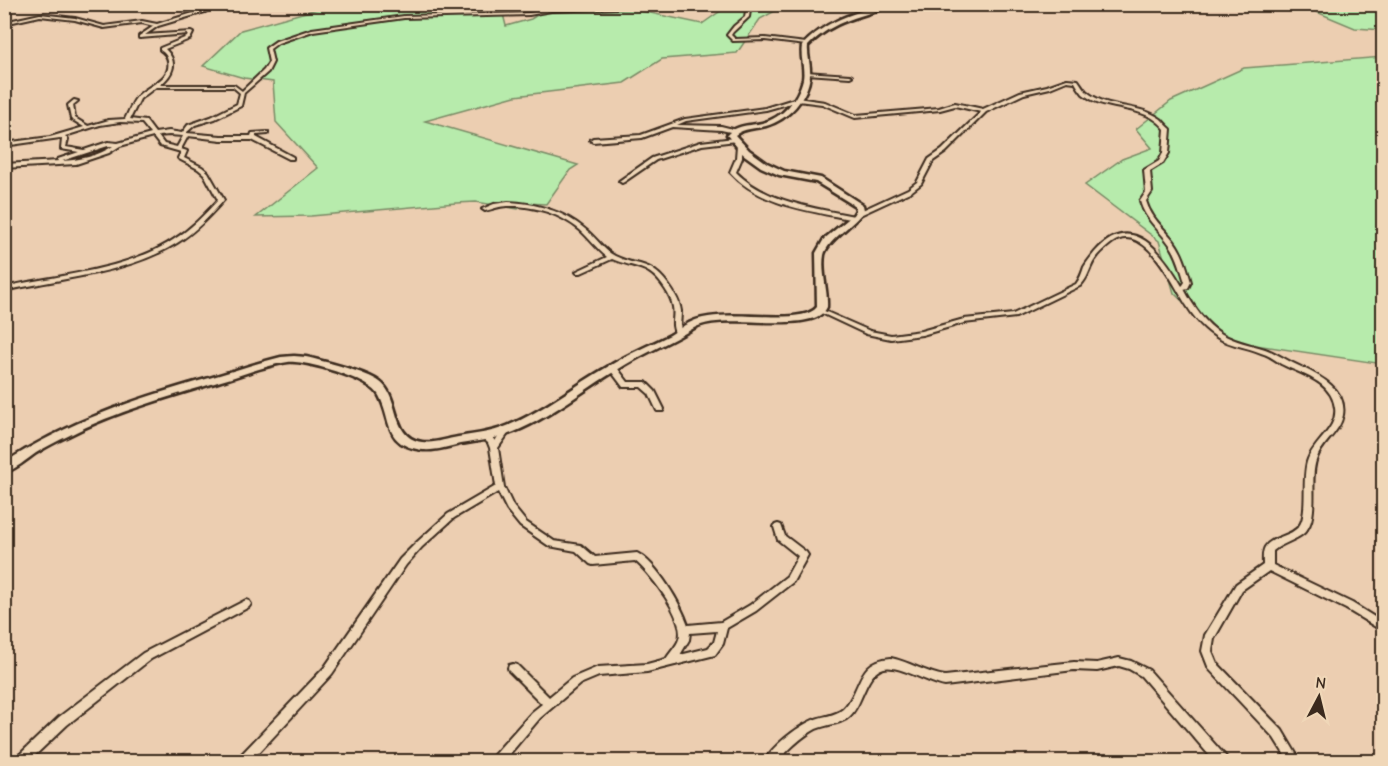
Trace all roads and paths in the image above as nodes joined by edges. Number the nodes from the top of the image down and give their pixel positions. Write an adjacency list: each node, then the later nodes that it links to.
1 (216, 4): 9 (street)
2 (553, 4): 6 (street); 7 (street)
3 (708, 4): 6 (street)
4 (749, 4): 10 (street)
5 (889, 5): 10 (street)
6 (585, 9): 7 (street)
7 (495, 15): 14 (street)
8 (4, 23): 9 (street)
9 (157, 25): 13 (street)
10 (806, 44): 11 (street)
11 (807, 73): 12 (street); 15 (street)
12 (850, 76)
13 (156, 86): 14 (street); 18 (street)
14 (242, 93): 24 (street)
15 (796, 99): 17 (street); 20 (street); 26 (street)
16 (76, 101): 19 (street)
17 (984, 111): 37 (street); 40 (street)
18 (127, 120): 19 (street); 22 (street)
19 (86, 126): 23 (street)
20 (657, 130): 26 (street); 27 (street)
21 (266, 133): 25 (street)
22 (153, 135): 24 (street); 29 (street); 30 (street)
23 (61, 136): 28 (street); 31 (street)
24 (186, 136): 25 (street); 30 (street)
25 (253, 138): 32 (street)
26 (736, 139): 35 (street); 37 (street); 37 (street)
27 (593, 140)
28 (4, 145)
29 (118, 145): 31 (street); 33 (street)
30 (179, 148): 41 (street)
31 (87, 151): 33 (street)
32 (291, 158)
33 (50, 163): 34 (street)
34 (4, 166)
35 (622, 181)
36 (485, 209): 38 (street)
37 (856, 216): 42 (street)
38 (612, 257): 39 (street); 43 (street)
39 (579, 272)
40 (1180, 288): 42 (street); 52 (street)
41 (4, 289)
42 (820, 311): 43 (street)
43 (678, 334): 44 (street)
44 (612, 368): 45 (street); 46 (street)
45 (660, 409)
46 (506, 431): 47 (street); 48 (street)
47 (484, 436): 48 (street); 49 (street)
48 (494, 448): 50 (street)
49 (4, 469)
50 (500, 487): 56 (street); 61 (street)
51 (778, 527): 54 (street)
52 (1268, 567): 55 (street); 65 (street)
53 (246, 604): 60 (street)
54 (723, 627): 56 (street); 57 (street)
55 (1383, 628)
56 (685, 629): 57 (street)
57 (670, 661): 59 (street)
58 (513, 668): 59 (street)
59 (548, 703): 62 (street)
60 (20, 762)
61 (242, 762)
62 (495, 762)
63 (769, 762): 64 (street)
64 (1223, 762)
65 (1296, 762)

